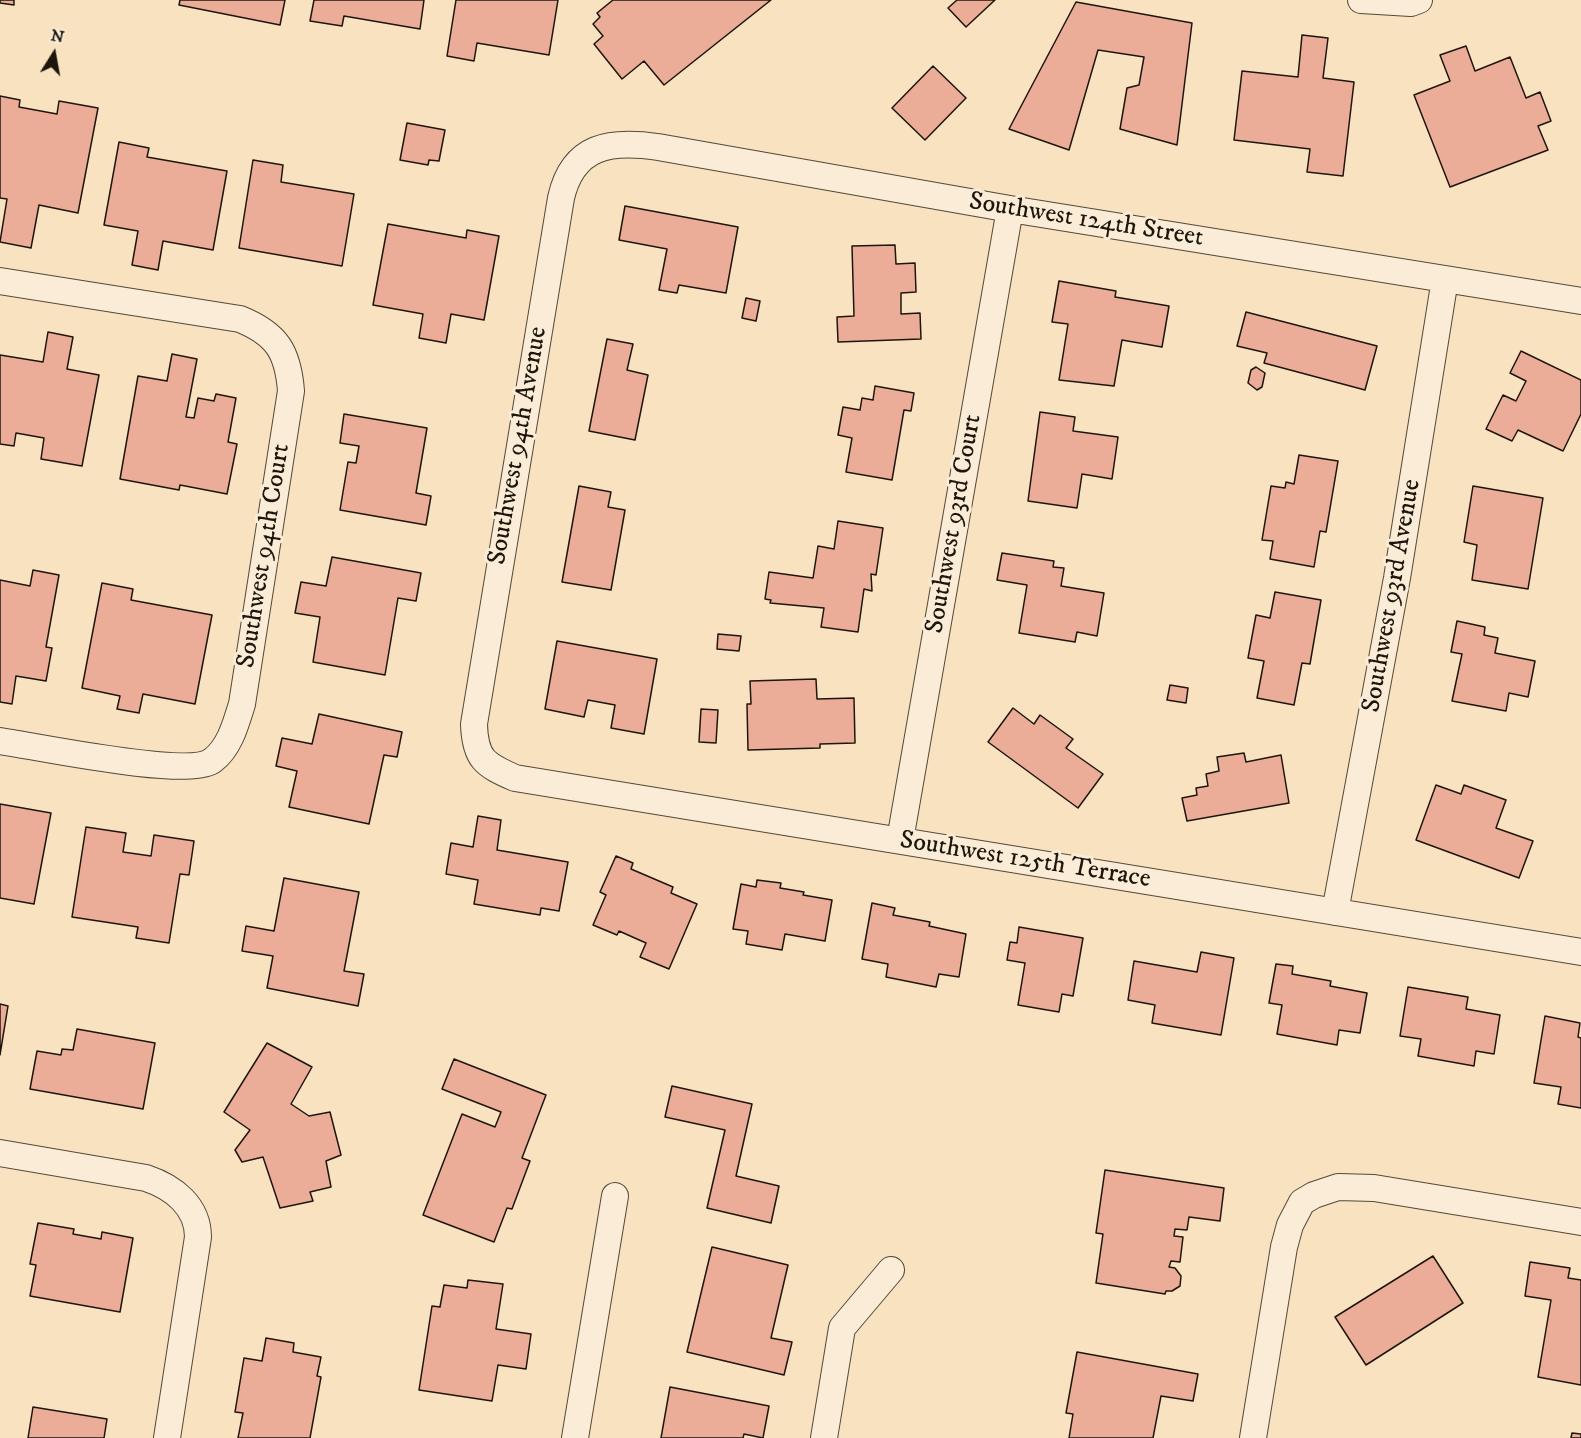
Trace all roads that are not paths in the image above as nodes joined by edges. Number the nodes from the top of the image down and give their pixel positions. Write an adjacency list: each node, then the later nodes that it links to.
1 (1361, 0): 2 (street)
2 (1419, 0)
3 (592, 151): 4 (street, Southwest 124th Street); 9 (street, Southwest 94th Avenue)
4 (1010, 209): 5 (street, Southwest 124th Street); 10 (street, Southwest 93rd Court)
5 (1445, 279): 7 (street, Southwest 124th Street); 11 (street, Southwest 93rd Avenue)
6 (0, 281): 8 (street, Southwest 94th Court)
7 (1581, 301)
8 (0, 741)
9 (477, 752): 10 (street, Southwest 125th Terrace)
10 (900, 840): 11 (street, Southwest 125th Terrace)
11 (1335, 912): 12 (street, Southwest 125th Terrace)
12 (1581, 952)
13 (0, 1153): 17 (street)
14 (615, 1196): 18 (street)
15 (1581, 1222): 20 (street)
16 (891, 1270): 19 (street)
17 (167, 1438)
18 (575, 1438)
19 (824, 1438)
20 (1253, 1438)

